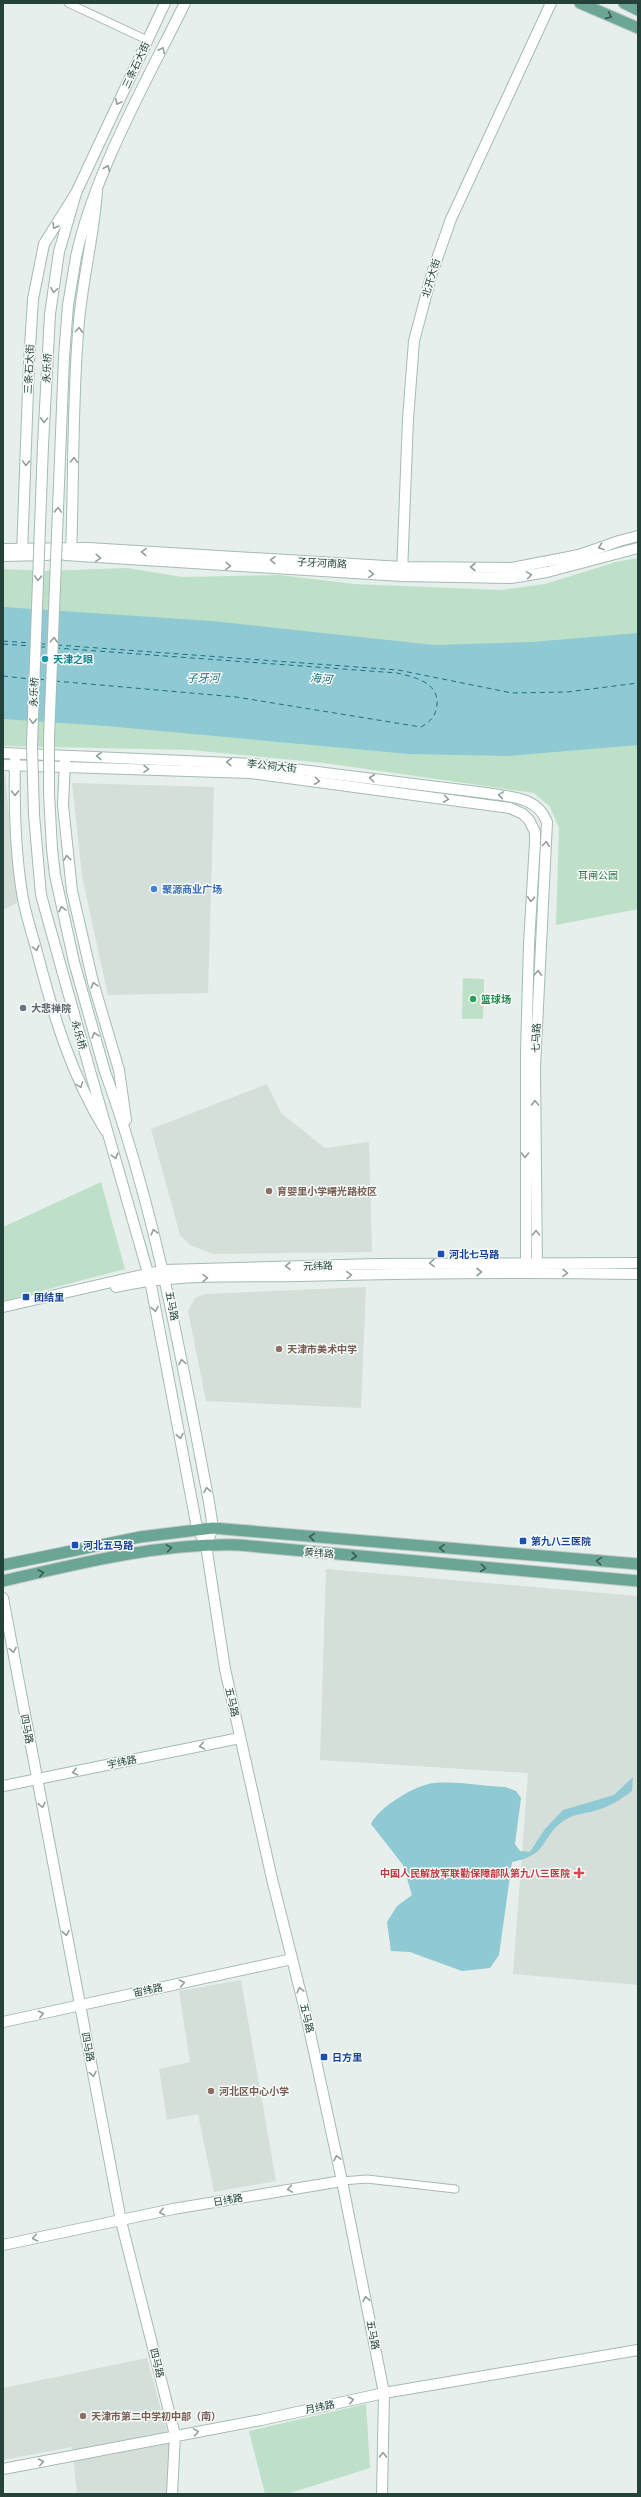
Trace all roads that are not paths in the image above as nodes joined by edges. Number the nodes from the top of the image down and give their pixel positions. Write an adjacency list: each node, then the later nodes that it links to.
1 (68, 3): 9 (street)
2 (164, 3): 9 (main road, 三条石大街)
3 (185, 3): 10 (main road, 三条石大街, one-way to 3)
4 (551, 3): 20 (main road, 北开大街)
5 (580, 3): 8 (main road, one-way to 8)
6 (624, 3): 7 (main road)
7 (638, 10)
8 (638, 28)
9 (147, 40): 11 (main road, 三条石大街, one-way to 11)
10 (97, 191): 13 (main road, 三条石大街); 18 (main road, 三条石大街, one-way to 10)
11 (76, 193): 12 (main road, 三条石大街); 17 (main road, 三条石大街, one-way to 17)
12 (59, 252): 30 (main road, 永乐桥, one-way to 30, bridge)
13 (76, 257): 29 (main road, 永乐桥, one-way to 13, bridge)
14 (638, 536): 20 (main road, 子牙河南路, one-way to 20)
15 (638, 548): 20 (main road, 子牙河南路, one-way to 15)
16 (3, 549): 17 (main road, 子牙河南路)
17 (22, 552): 18 (main road, 子牙河南路); 19 (main road, 子牙河南路)
18 (71, 552): 20 (main road, 子牙河南路)
19 (3, 556)
20 (402, 572)
21 (3, 753): 22 (main road, 李公祠大街)
22 (15, 754): 23 (main road, 李公祠大街); 25 (main road)
23 (65, 754): 26 (main road); 27 (main road, 李公祠大街, one-way to 23)
24 (3, 765): 25 (main road, 李公祠大街)
25 (15, 766): 26 (main road, 李公祠大街); 32 (main road, one-way to 32)
26 (65, 767): 28 (main road, 李公祠大街, one-way to 28); 31 (main road, one-way to 26)
27 (538, 806): 33 (main road, 七马路, one-way to 27)
28 (529, 820): 33 (main road, 七马路, one-way to 33)
29 (105, 1072): 31 (main road, 五马路)
30 (92, 1078): 32 (main road, 五马路)
31 (127, 1132): 37 (main road, 五马路, one-way to 31)
32 (110, 1138): 38 (main road, 五马路, one-way to 38)
33 (532, 1262): 34 (main road, 元纬路); 35 (main road, 七马路); 37 (main road, 元纬路, one-way to 37)
34 (638, 1263)
35 (532, 1272): 36 (main road, 元纬路, one-way to 36); 37 (main road, 元纬路, one-way to 35)
36 (638, 1274)
37 (165, 1275): 38 (main road, 元纬路); 42 (main road, 五马路, one-way to 37)
38 (149, 1277): 39 (main road, 元纬路); 40 (main road, 元纬路); 41 (main road, 五马路, one-way to 41)
39 (3, 1307)
40 (3, 1313)
41 (197, 1528): 42 (main road, 黄纬路); 43 (main road, 五马路); 45 (main road, 黄纬路)
42 (213, 1528): 43 (main road); 44 (main road, 黄纬路, one-way to 42)
43 (206, 1544): 46 (main road, 黄纬路, one-way to 43); 47 (main road, 黄纬路, one-way to 47); 49 (main road, 五马路)
44 (638, 1564)
45 (3, 1565)
46 (3, 1581)
47 (638, 1581)
48 (3, 1598): 50 (main road, 四马路, one-way to 50)
49 (240, 1738): 50 (main road, 宇纬路, one-way to 50); 52 (main road, 五马路)
50 (37, 1780): 51 (main road, 宇纬路); 53 (main road, 四马路, one-way to 53)
51 (3, 1786)
52 (292, 1959): 53 (main road, 宙纬路, one-way to 52); 55 (main road, 五马路, one-way to 52)
53 (80, 2005): 54 (main road, 宙纬路, one-way to 53); 57 (main road, 四马路, one-way to 57)
54 (3, 2022)
55 (342, 2181): 56 (street, 日纬路); 57 (main road, 日纬路, one-way to 57); 60 (main road, 五马路, one-way to 55)
56 (455, 2189)
57 (121, 2221): 58 (main road, 日纬路, one-way to 58); 61 (main road, 四马路)
58 (3, 2245)
59 (638, 2350): 60 (main road, 月纬路)
60 (384, 2393): 61 (main road, 月纬路, one-way to 60); 64 (main road, 五马路, one-way to 60)
61 (174, 2436): 62 (main road, 月纬路, one-way to 61); 63 (main road, 四马路)
62 (3, 2469)
63 (172, 2494)
64 (382, 2494)

